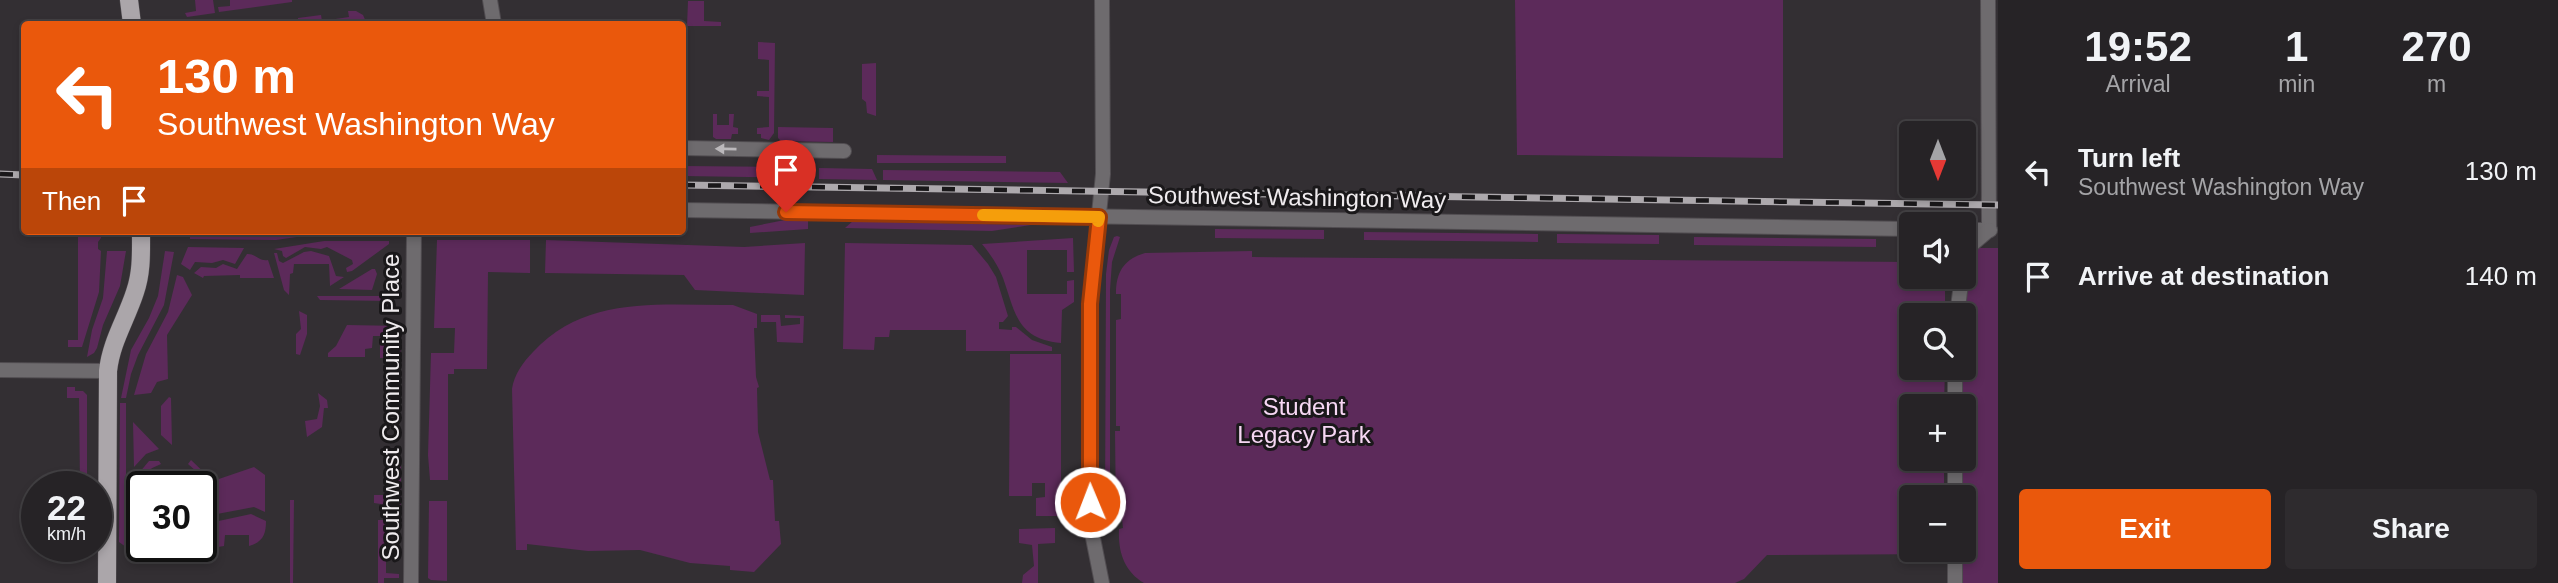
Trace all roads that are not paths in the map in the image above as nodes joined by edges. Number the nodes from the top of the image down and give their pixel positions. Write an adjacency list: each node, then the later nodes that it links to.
1 (129, 0): 5 (main road)
2 (490, 0): 6 (street)
3 (1102, 0): 10 (street)
4 (1988, 0): 13 (street)
5 (132, 21)
6 (494, 21)
7 (686, 148): 8 (street, one-way to 7)
8 (844, 151)
9 (686, 210): 10 (street, Southwest Washington Way)
10 (1099, 217): 11 (street, Southwest Washington Way); 22 (street)
11 (1899, 229)
12 (1976, 231): 13 (street)
13 (1995, 233): 16 (street)
14 (142, 235): 18 (main road)
15 (414, 235): 21 (street, Southwest Community Place)
16 (1976, 243)
17 (0, 370): 18 (street)
18 (108, 371): 20 (main road)
19 (1955, 562): 23 (street)
20 (107, 583)
21 (411, 583)
22 (1102, 583)
23 (1955, 583)

